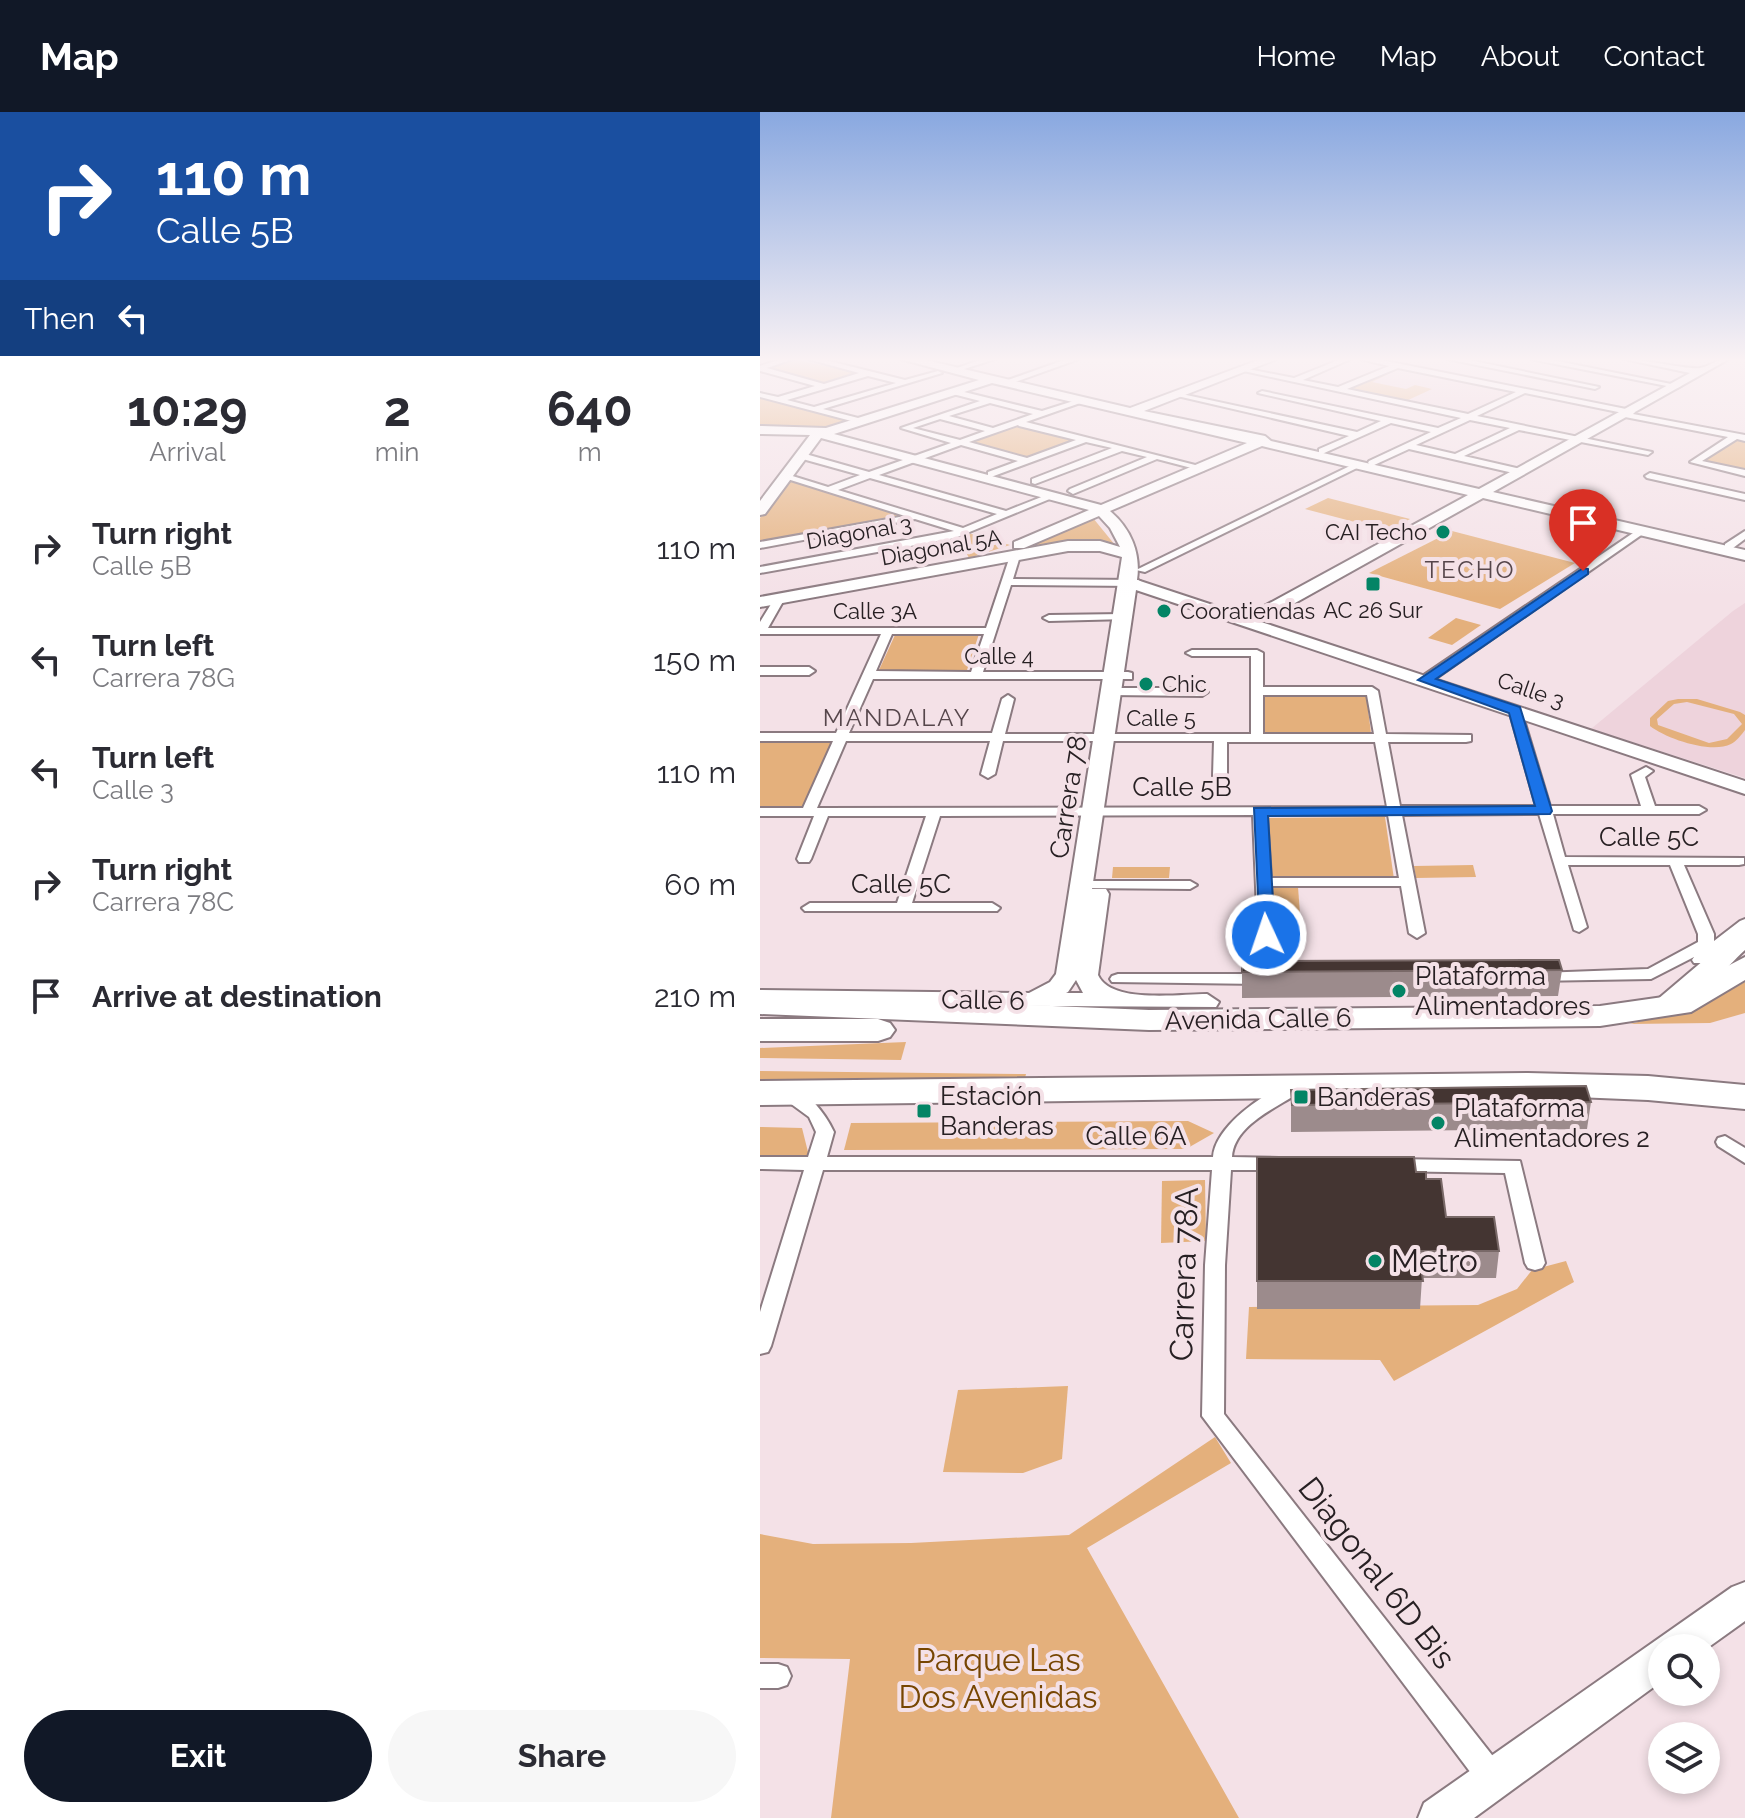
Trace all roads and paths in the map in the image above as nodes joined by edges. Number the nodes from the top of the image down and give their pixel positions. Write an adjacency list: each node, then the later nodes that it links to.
1 (819, 439): 18 (street)
2 (850, 439): 21 (street)
3 (945, 439): 13 (street)
4 (974, 439): 13 (street)
5 (1084, 439): 15 (street); 22 (street)
6 (1259, 439): 12 (street)
7 (1350, 439): 16 (street)
8 (1422, 439): 14 (street)
9 (1494, 439): 20 (street)
10 (1581, 439): 17 (street); 25 (street)
11 (1737, 439): 26 (street)
12 (1265, 440): 16 (street); 23 (street); 24 (street)
13 (962, 443): 21 (street); 22 (street)
14 (1407, 446): 20 (street); 23 (street)
15 (1121, 448): 19 (street); 31 (street)
16 (1322, 451): 23 (street)
17 (1648, 452)
18 (802, 456): 27 (street); 30 (street)
19 (1155, 457): 24 (street); 34 (street)
20 (1456, 457): 25 (street)
21 (922, 458): 27 (street); 28 (street); 32 (street)
22 (1029, 461): 28 (street)
23 (1365, 464): 35 (street); 53 (street)
24 (1203, 468): 38 (street)
25 (1522, 472): 35 (street)
26 (1745, 473)
27 (873, 474): 33 (street); 40 (street)
28 (991, 474): 32 (street)
29 (1650, 476): 37 (street)
30 (786, 477): 33 (street); 39 (street)
31 (1035, 481)
32 (1014, 483): 36 (street); 38 (street)
33 (828, 490): 41 (street)
34 (1073, 491)
35 (1486, 492): 43 (street); 46 (street); 58 (street)
36 (1052, 496): 38 (street); 40 (street, Diagonal 3)
37 (1745, 497)
38 (1107, 509): 47 (street); 50 (street)
39 (760, 511)
40 (1007, 514): 42 (street, Diagonal 3)
41 (917, 517): 42 (street); 45 (street)
42 (964, 531): 51 (street, Diagonal 3)
43 (1642, 531): 48 (street); 67 (street)
44 (1745, 534): 46 (street)
45 (760, 545)
46 (1729, 546): 48 (street)
47 (1128, 547): 49 (street, Diagonal 5A); 53 (street, Carrera 78)
48 (1745, 552)
49 (1015, 556): 50 (street, Diagonal 5A); 52 (street)
50 (956, 566): 54 (street, Diagonal 5A)
51 (760, 570)
52 (1007, 582): 53 (street, Calle 3); 61 (street)
53 (1135, 590): 56 (street, Calle 3); 56 (street, Calle 3); 57 (street); 68 (street, Carrera 78)
54 (780, 598): 55 (street, Diagonal 5A); 59 (street)
55 (760, 602)
56 (1212, 608): 58 (street, Calle 3)
57 (1049, 618)
58 (1250, 621): 67 (street, Calle 3)
59 (760, 631): 60 (street, Calle 3A)
60 (888, 631): 61 (street, Calle 3A); 65 (street)
61 (990, 631): 66 (street)
62 (1192, 653): 69 (street)
63 (760, 671): 64 (street)
64 (809, 671)
65 (869, 675): 66 (street, Calle 4); 74 (street)
66 (976, 675): 68 (street, Calle 4)
67 (1425, 680): 72 (street, Calle 3)
68 (1121, 684): 70 (street, Calle 4); 76 (street, Carrera 78)
69 (1257, 691): 78 (street); 79 (street)
70 (1202, 692)
71 (1008, 699): 75 (street)
72 (1515, 710): 82 (street, Calle 3); 92 (street)
73 (760, 737): 74 (street, Calle 5)
74 (841, 738): 75 (street, Calle 5); 94 (street)
75 (998, 738): 76 (street, Calle 5); 83 (street)
76 (1113, 738): 77 (street, Calle 5); 89 (street, Carrera 78)
77 (1221, 738): 78 (street, Calle 5); 84 (street)
78 (1257, 738): 79 (street, Calle 5)
79 (1381, 738): 80 (street, Calle 5); 91 (street)
80 (1466, 738)
81 (1646, 771): 87 (street)
82 (1702, 773): 85 (street, Calle 3); 86 (street)
83 (988, 774)
84 (1220, 776)
85 (1745, 788)
86 (1745, 795)
87 (1649, 810): 88 (street, Calle 5B); 92 (street, Calle 5B)
88 (1699, 810)
89 (1102, 811): 90 (street, Calle 5B); 95 (street, Calle 5B); 102 (street, Carrera 78)
90 (1260, 811): 91 (street, Calle 5B); 100 (street)
91 (1394, 811): 92 (street, Calle 5B); 101 (street)
92 (1545, 811): 97 (street)
93 (760, 812): 94 (street, Calle 5B)
94 (816, 812): 95 (street, Calle 5B); 96 (street)
95 (934, 812): 105 (street)
96 (804, 859)
97 (1559, 861): 98 (street, Calle 5C); 108 (street)
98 (1675, 861): 99 (street, Calle 5C); 112 (street)
99 (1739, 861)
100 (1264, 882): 101 (street); 110 (street)
101 (1407, 882): 109 (street)
102 (1091, 885): 103 (street); 116 (street, Carrera 78); 119 (street, Carrera 78)
103 (1190, 885)
104 (810, 908): 105 (street, Calle 5C)
105 (903, 908): 106 (street, Calle 5C)
106 (992, 908)
107 (1745, 924): 112 (street)
108 (1579, 927)
109 (1417, 933)
110 (1266, 935)
111 (1745, 937): 121 (street)
112 (1695, 957): 115 (street)
113 (1745, 967): 121 (highway, Avenida Calle 6)
114 (1279, 979): 117 (street, Calle 6)
115 (1515, 979)
116 (1116, 990): 117 (street, Calle 6); 119 (street, Calle 6)
117 (1207, 990)
118 (760, 997): 119 (street, Calle 6)
119 (1032, 1001)
120 (760, 1004): 122 (highway, Avenida Calle 6)
121 (1651, 1011): 122 (highway, Avenida Calle 6)
122 (1149, 1020): 123 (highway)
123 (760, 1030)
124 (1299, 1086): 125 (highway); 126 (highway); 130 (street, Carrera 78A)
125 (773, 1092): 129 (street)
126 (1745, 1097)
127 (1725, 1142): 128 (street)
128 (1745, 1157)
129 (818, 1162): 130 (street, Calle 6A); 131 (street, Calle 6A); 135 (street)
130 (1220, 1162): 132 (street, Calle 6A); 136 (street, Carrera 78A)
131 (760, 1163)
132 (1299, 1164)
133 (1376, 1166): 134 (street)
134 (1535, 1263)
135 (760, 1346)
136 (1211, 1407): 140 (street, Diagonal 6D Bis)
137 (1737, 1614): 138 (street)
138 (1701, 1634)
139 (1648, 1668): 140 (street)
140 (1493, 1779): 141 (street)
141 (1439, 1818)

